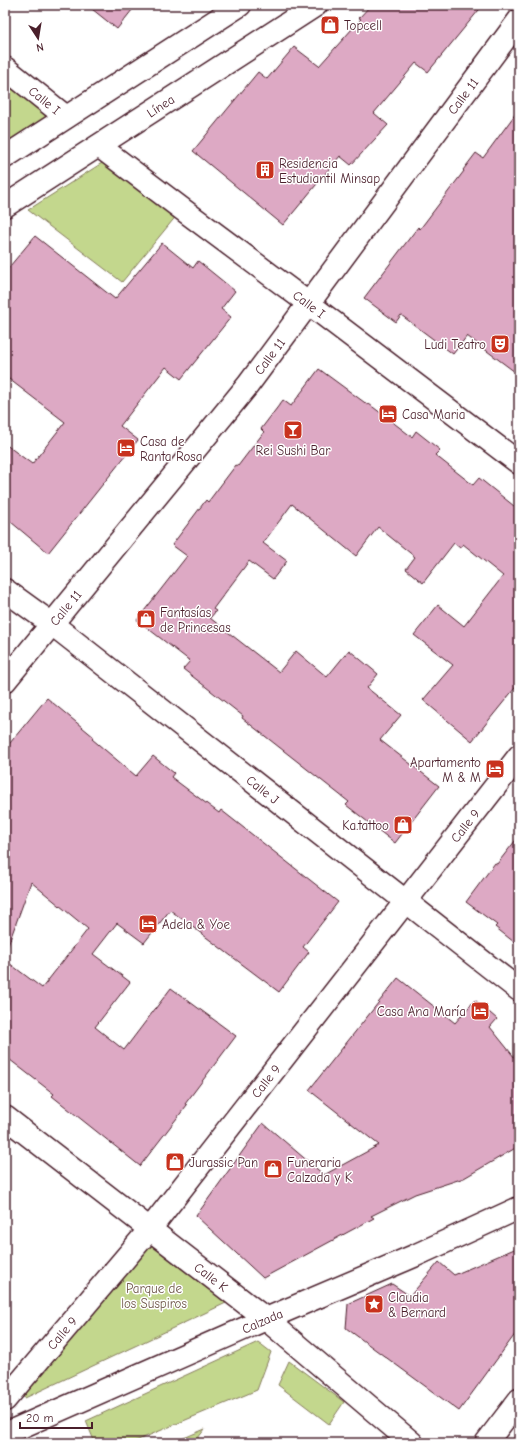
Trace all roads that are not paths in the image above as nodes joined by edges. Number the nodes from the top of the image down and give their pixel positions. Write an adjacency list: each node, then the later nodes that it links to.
1 (240, 5): 5 (street)
2 (316, 5): 6 (street, Línea)
3 (519, 20): 9 (street, Calle 11)
4 (5, 68): 5 (street, Calle I)
5 (66, 117): 7 (street)
6 (99, 146): 8 (street, Línea); 9 (street, Calle I)
7 (5, 157)
8 (5, 206)
9 (308, 303): 10 (street, Calle I); 12 (street, Calle 11)
10 (519, 463)
11 (5, 590): 12 (street, Calle J)
12 (52, 624): 13 (street, Calle 11); 15 (street, Calle J)
13 (5, 681)
14 (519, 756): 15 (street, Calle 9)
15 (406, 901): 16 (street, Calle J); 19 (street, Calle 9)
16 (519, 990)
17 (5, 1117): 19 (street, Calle K)
18 (519, 1208): 20 (street, Calzada)
19 (150, 1229): 20 (street, Calle K); 21 (street, Calle 9)
20 (266, 1319): 23 (street, Calzada); 24 (street, Calle K)
21 (5, 1400)
22 (519, 1400): 25 (street)
23 (5, 1434)
24 (412, 1443)
25 (486, 1443)

